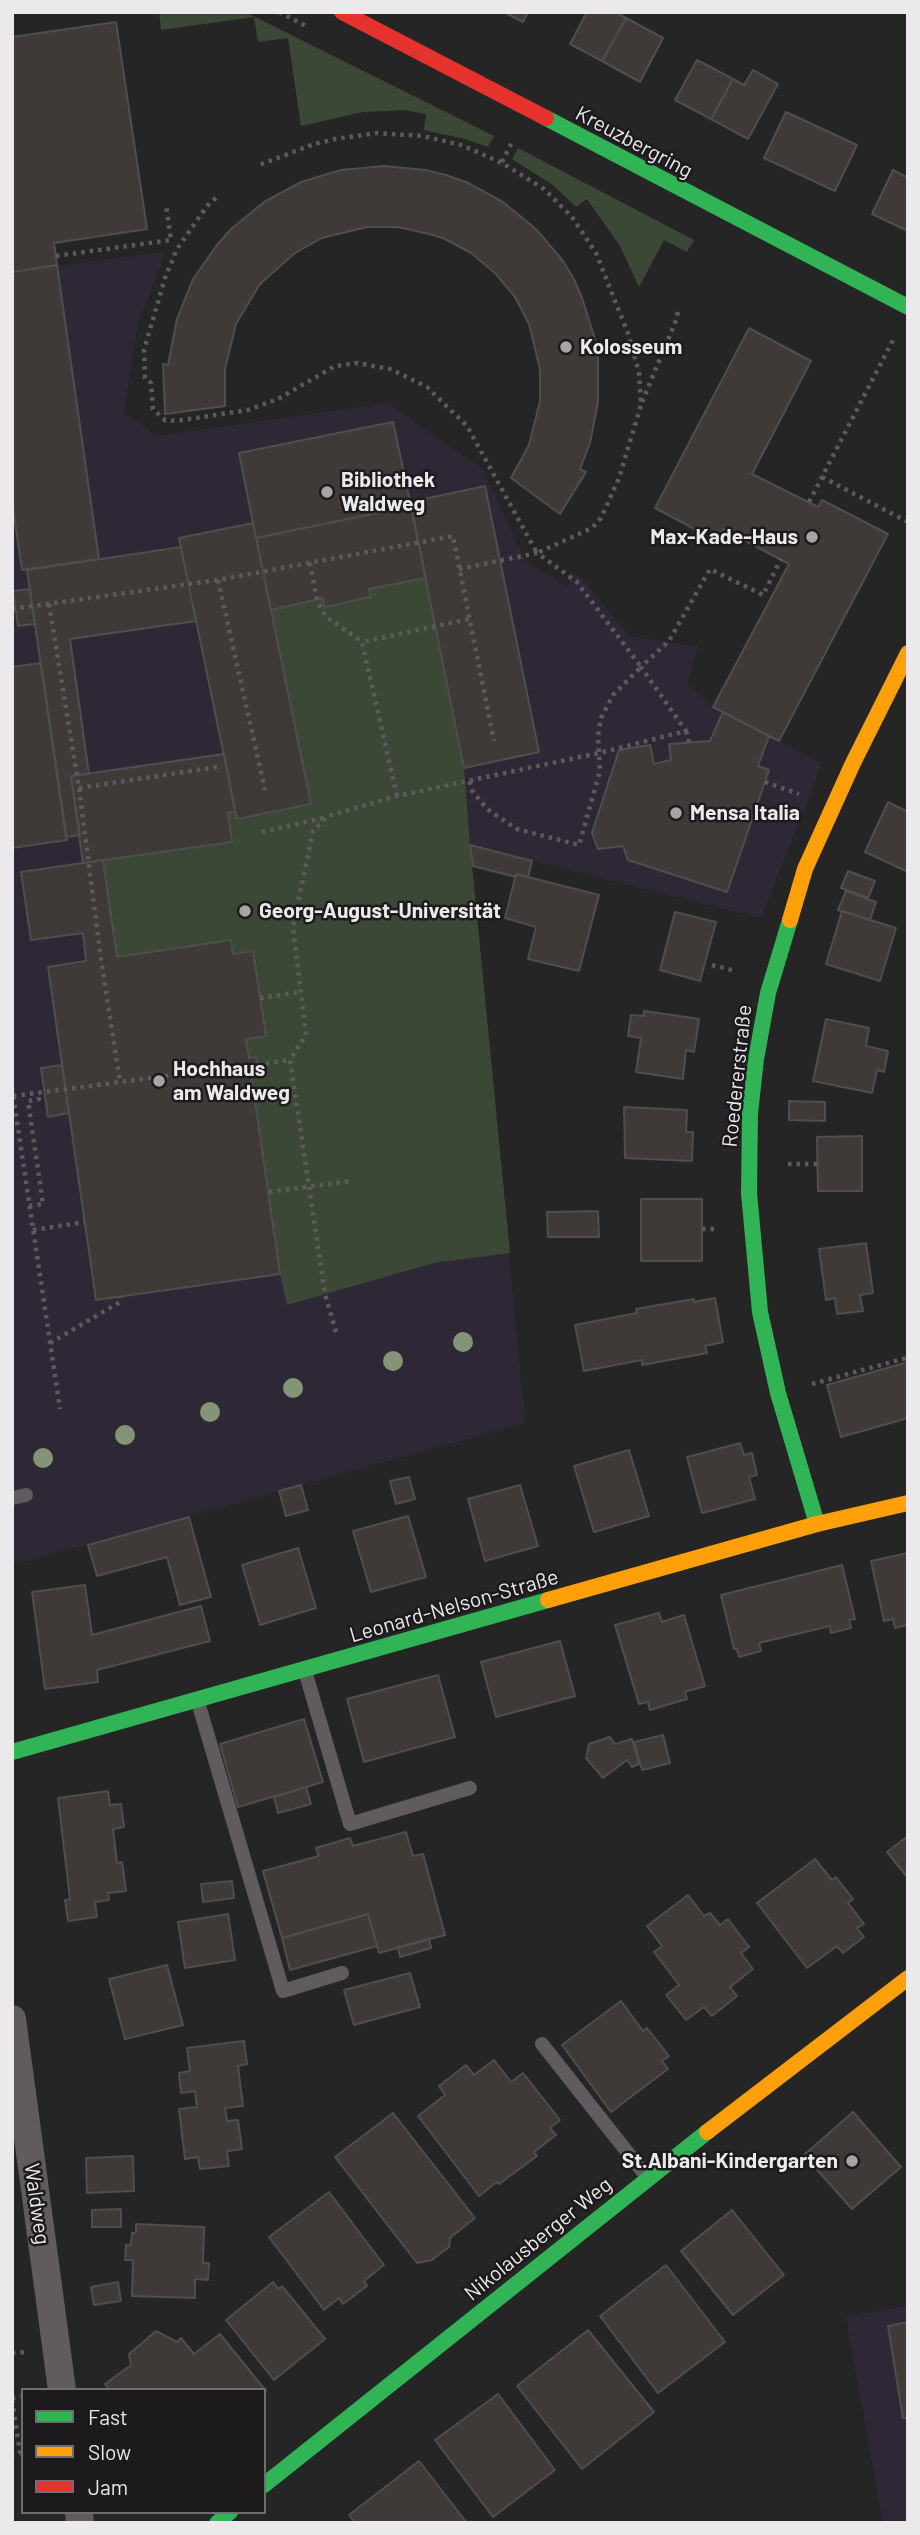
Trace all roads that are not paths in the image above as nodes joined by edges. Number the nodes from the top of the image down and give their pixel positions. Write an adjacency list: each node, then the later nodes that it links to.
1 (342, 12): 2 (street, Kreuzbergring)
2 (908, 307)
3 (908, 653): 5 (street, Roedererstraße)
4 (908, 1503): 5 (street, Leonard-Nelson-Straße)
5 (817, 1524): 6 (street, Leonard-Nelson-Straße)
6 (304, 1670): 7 (street, Leonard-Nelson-Straße); 9 (lane)
7 (197, 1701): 8 (street, Leonard-Nelson-Straße); 10 (lane)
8 (12, 1752)
9 (470, 1788)
10 (342, 1973)
11 (908, 1978): 14 (street, Nikolausberger Weg)
12 (12, 2019): 15 (street, Waldweg)
13 (542, 2044): 14 (lane)
14 (647, 2178): 16 (street, Nikolausberger Weg)
15 (62, 2388)
16 (266, 2483)

